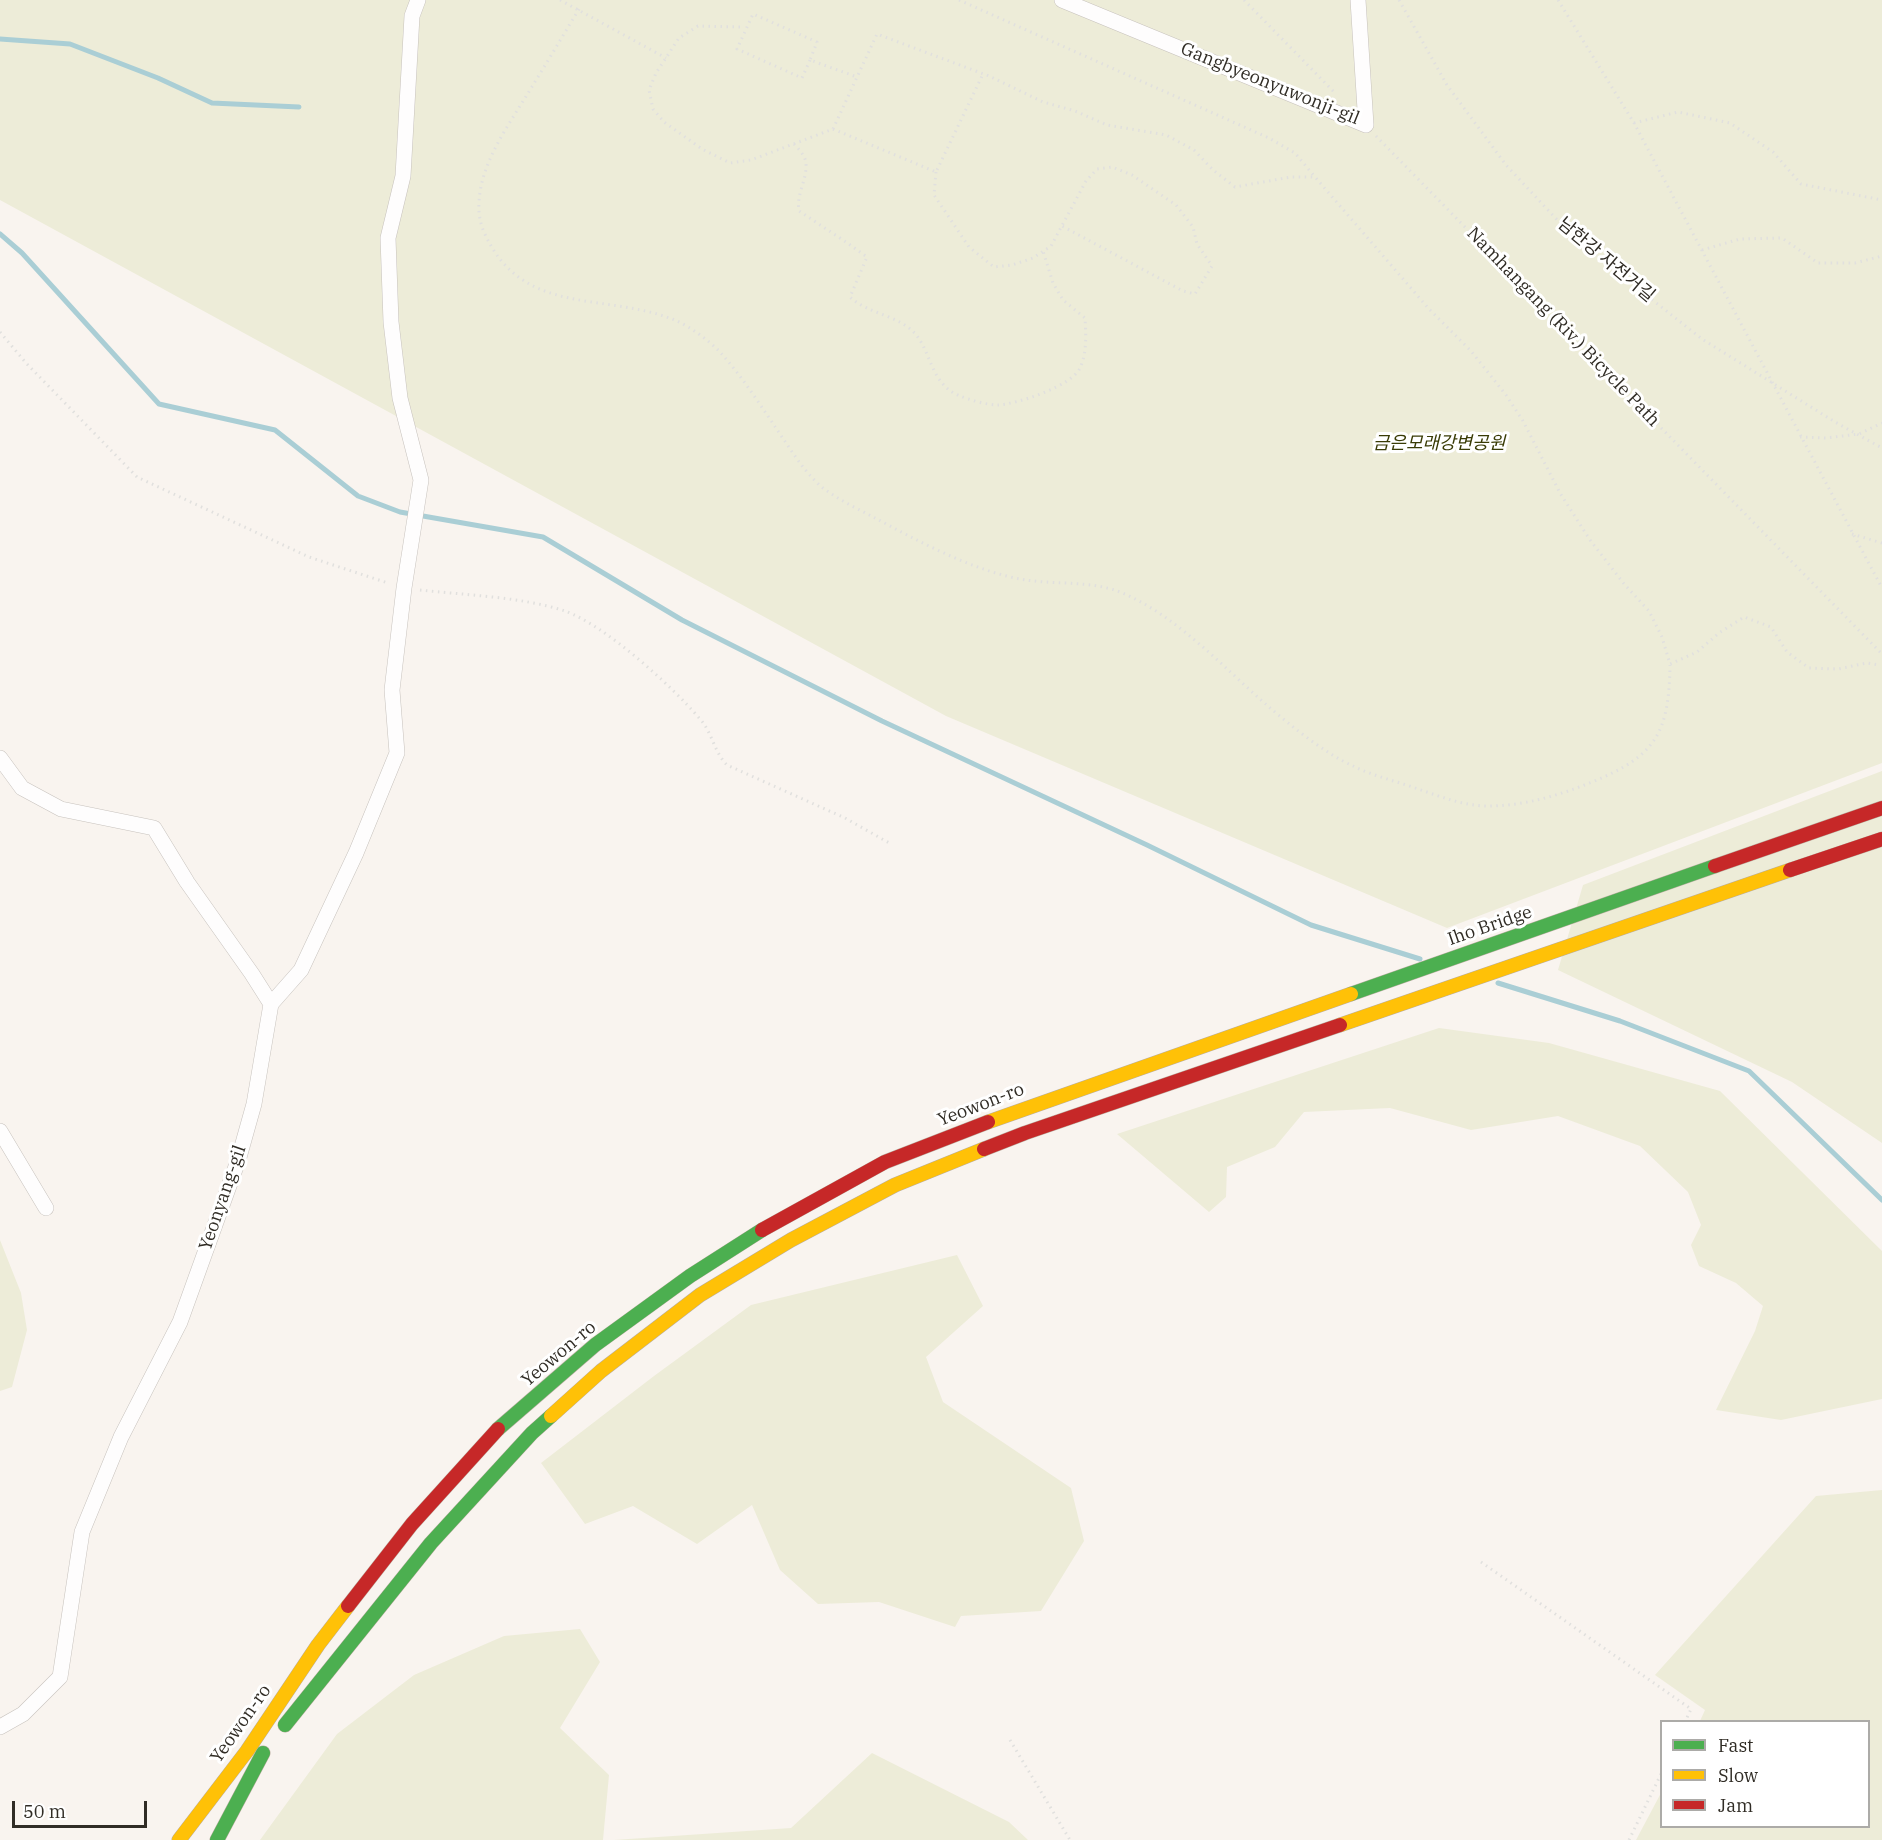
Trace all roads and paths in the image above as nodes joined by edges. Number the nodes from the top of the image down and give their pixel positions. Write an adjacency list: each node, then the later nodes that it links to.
1 (418, 0): 35 (street)
2 (560, 0): 9 (path)
3 (959, 0): 21 (path)
4 (1062, 0): 17 (street, Gangbyeonyuwonji-gil)
5 (1244, 0): 15 (path)
6 (1358, 0): 17 (street, Gangbyeonyuwonji-gil)
7 (1399, 0): 28 (path, 남한강 자전거길)
8 (1558, 0): 16 (path)
9 (579, 9): 11 (path); 38 (path)
10 (740, 27): 11 (path)
11 (666, 58): 19 (path)
12 (810, 60): 12 (path); 14 (path)
13 (983, 74): 14 (path); 20 (path); 21 (path)
14 (857, 77): 18 (path)
15 (1341, 100)
16 (1634, 123): 22 (path); 24 (path)
17 (1366, 124): 37 (path, Namhangang (Riv.) Bicycle Path)
18 (833, 129): 19 (path); 20 (path)
19 (794, 144): 25 (path)
20 (936, 172): 25 (path)
21 (1315, 177): 38 (path)
22 (1882, 200)
23 (1062, 226): 23 (path); 25 (path)
24 (1702, 250): 26 (path); 28 (path)
25 (1043, 251)
26 (1882, 256)
27 (0, 332): 35 (path)
28 (1771, 382): 30 (path, 남한강 자전거길); 31 (path)
29 (1882, 423): 30 (path)
30 (1859, 434): 31 (path); 32 (path, 남한강 자전거길)
31 (1800, 437): 33 (path)
32 (1882, 448)
33 (1852, 534): 34 (path); 36 (path)
34 (1882, 543)
35 (404, 588): 43 (path); 44 (street)
36 (1882, 588)
37 (1882, 654)
38 (1670, 664): 39 (path)
39 (1879, 664)
40 (0, 758): 44 (street)
41 (1882, 808): 45 (highway, Iho Bridge)
42 (1882, 839): 52 (highway, Yeowon-ro)
43 (891, 844)
44 (271, 1004): 50 (street, Yeonyang-gil)
45 (1110, 1078): 53 (highway, Yeowon-ro)
46 (0, 1131): 47 (street)
47 (46, 1208)
48 (1481, 1562): 49 (path)
49 (1686, 1720)
50 (0, 1727)
51 (1010, 1740): 59 (path)
52 (270, 1744): 57 (highway, Yeowon-ro); 58 (highway)
53 (247, 1750): 55 (highway); 56 (highway, Yeowon-ro)
54 (1660, 1776): 60 (path)
55 (167, 1832)
56 (179, 1840)
57 (202, 1840)
58 (217, 1840)
59 (1070, 1840)
60 (1629, 1840)

